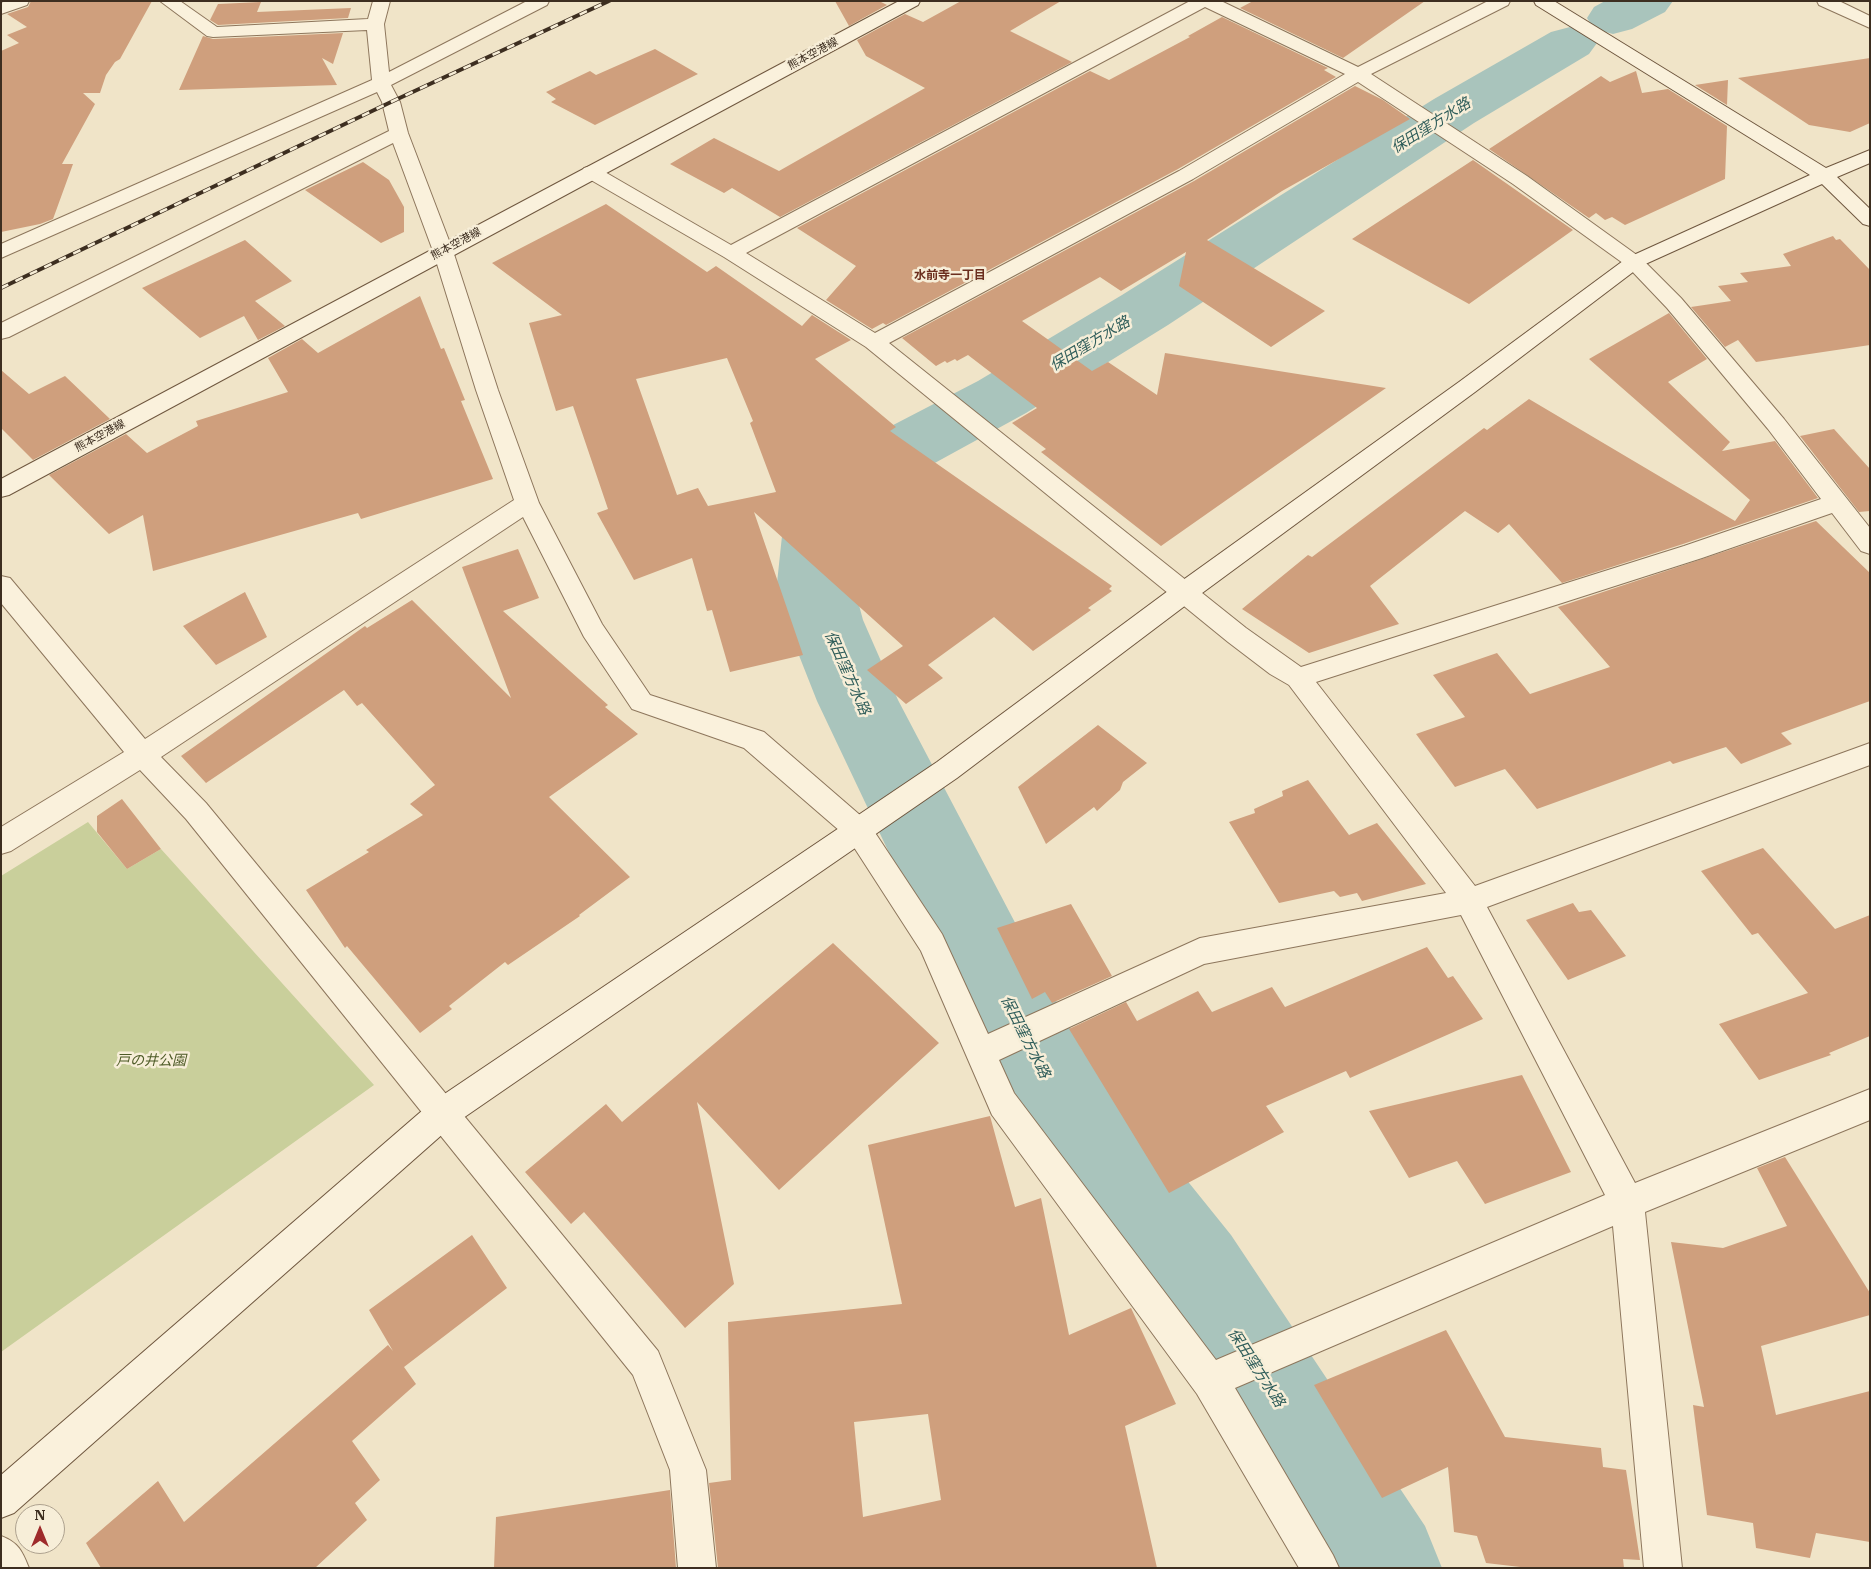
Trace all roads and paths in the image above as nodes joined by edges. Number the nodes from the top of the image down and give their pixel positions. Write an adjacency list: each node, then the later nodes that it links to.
1 (21, 1): 11 (street)
2 (168, 1): 13 (street)
3 (382, 1): 13 (street)
4 (541, 1): 15 (street)
5 (912, 1): 18 (street, 熊本空港線)
6 (1203, 1): 23 (street)
7 (1207, 1): 14 (street)
8 (1502, 1): 14 (street)
9 (1542, 1): 19 (street)
10 (1825, 1): 12 (street)
11 (1, 9)
12 (1870, 23)
13 (375, 24): 15 (street)
14 (1358, 74): 24 (street); 26 (street)
15 (381, 83): 16 (street); 22 (street)
16 (399, 133): 21 (street); 25 (street)
17 (1870, 156): 19 (street)
18 (591, 172): 21 (street, 熊本空港線); 23 (street)
19 (1825, 176): 20 (street); 24 (street)
20 (1870, 220)
21 (443, 250): 27 (street, 熊本空港線); 28 (street)
22 (1, 252)
23 (731, 253): 26 (street)
24 (1634, 262): 29 (street); 32 (street)
25 (1, 332)
26 (874, 342): 32 (street)
27 (1, 489)
28 (527, 503): 35 (street); 36 (street)
29 (1836, 503): 30 (street); 33 (street)
30 (1870, 545)
31 (1, 585): 35 (street)
32 (1185, 592): 33 (street); 36 (street)
33 (1298, 678): 38 (street)
34 (1870, 754): 38 (street)
35 (142, 755): 37 (street); 41 (street)
36 (858, 830): 39 (street); 41 (street)
37 (1, 842)
38 (1469, 901): 39 (street); 42 (street)
39 (980, 1053): 43 (street)
40 (1870, 1104): 42 (street)
41 (442, 1114): 44 (street); 47 (street)
42 (1627, 1203): 43 (street); 49 (street)
43 (1210, 1380): 48 (street)
44 (1, 1500)
45 (1, 1555): 46 (street)
46 (10, 1568)
47 (697, 1568)
48 (1320, 1568)
49 (1663, 1568)

